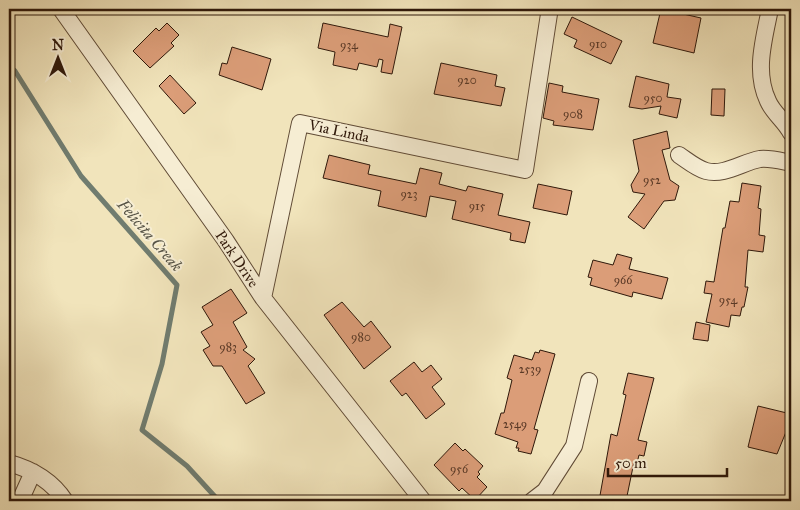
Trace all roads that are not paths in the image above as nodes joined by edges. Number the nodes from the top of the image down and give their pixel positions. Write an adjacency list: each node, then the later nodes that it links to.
1 (61, 9): 7 (street, Park Drive)
2 (770, 9): 4 (street)
3 (549, 14): 7 (street, Via Linda)
4 (791, 132)
5 (679, 155): 6 (street)
6 (791, 163)
7 (263, 298): 13 (street, Park Drive)
8 (589, 381): 14 (street)
9 (9, 463): 10 (street)
10 (32, 472): 11 (street); 12 (street)
11 (20, 501)
12 (65, 501)
13 (423, 501)
14 (532, 501)

